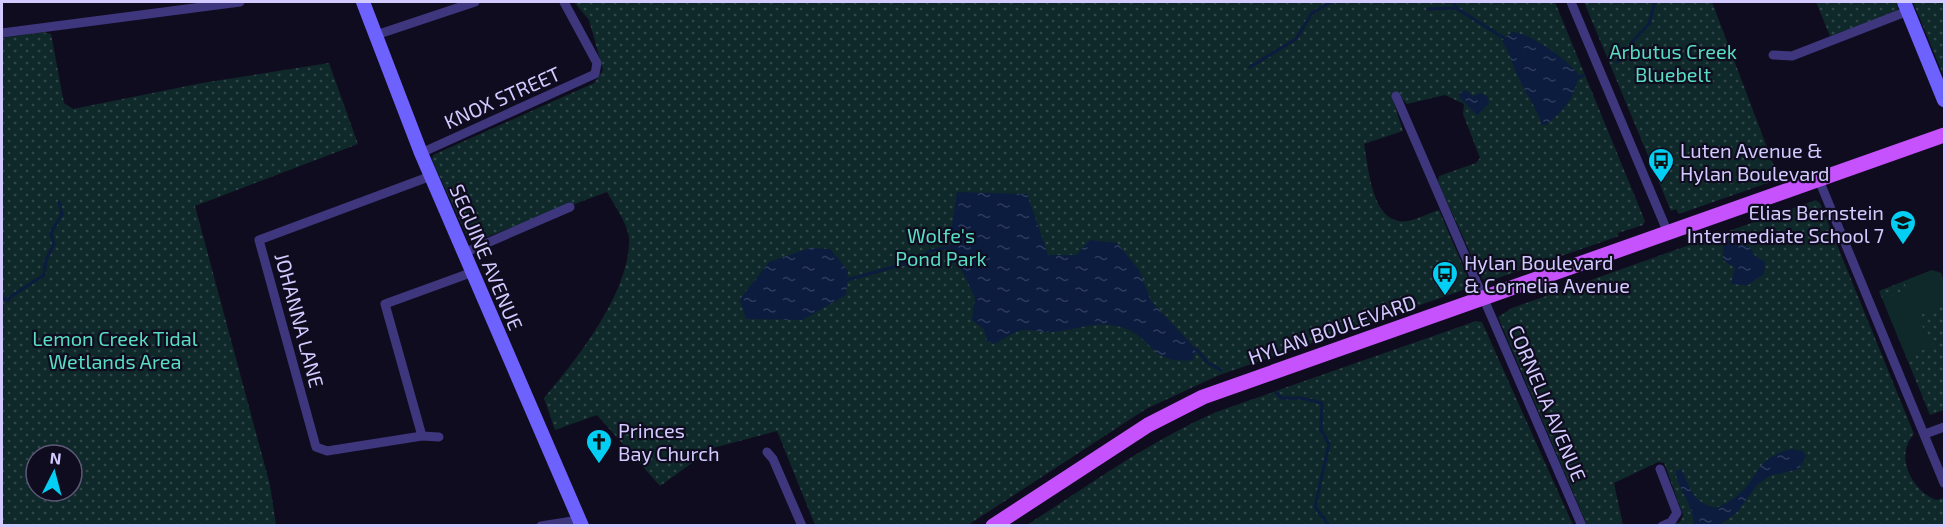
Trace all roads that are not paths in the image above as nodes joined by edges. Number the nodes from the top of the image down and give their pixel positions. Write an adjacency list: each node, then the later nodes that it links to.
1 (160, 2): 8 (street)
2 (240, 2): 8 (street)
3 (363, 2): 10 (street, SEGUINE AVENUE)
4 (475, 2): 10 (street)
5 (564, 2): 15 (street, KNOX STREET)
6 (1571, 2): 19 (street)
7 (1906, 6): 11 (street); 13 (street)
8 (161, 12): 9 (street)
9 (2, 33)
10 (376, 35): 15 (street, SEGUINE AVENUE)
11 (1773, 56)
12 (1396, 96): 22 (street, CORNELIA AVENUE)
13 (1944, 100)
14 (1944, 135): 17 (main road, HYLAN BOULEVARD)
15 (421, 153): 16 (street, SEGUINE AVENUE)
16 (431, 176): 20 (street, SEGUINE AVENUE); 25 (street, JOHANNA LANE)
17 (1819, 180): 19 (main road, HYLAN BOULEVARD); 24 (street)
18 (570, 207): 20 (street)
19 (1668, 233): 22 (main road, HYLAN BOULEVARD)
20 (464, 253): 21 (street, SEGUINE AVENUE)
21 (472, 272): 25 (street); 30 (street, SEGUINE AVENUE)
22 (1482, 298): 33 (main road, HYLAN BOULEVARD); 34 (street, CORNELIA AVENUE)
23 (1944, 427): 24 (street)
24 (1925, 434): 29 (street)
25 (422, 436): 26 (street, JOHANNA LANE)
26 (440, 437)
27 (767, 452): 32 (street)
28 (1660, 469): 35 (street)
29 (1944, 483)
30 (580, 523): 31 (street)
31 (541, 525)
32 (802, 525)
33 (993, 525)
34 (1582, 525)
35 (1662, 525)

